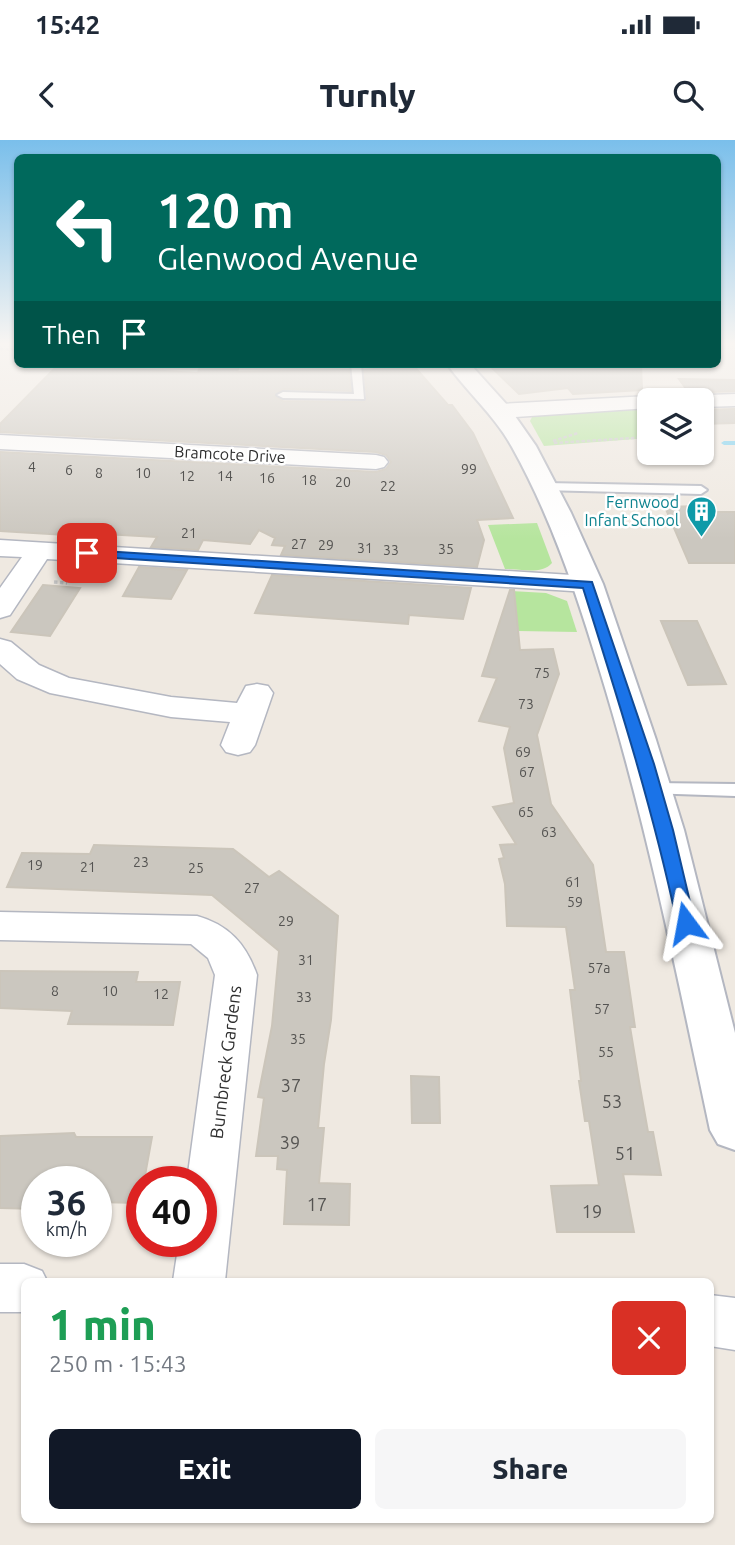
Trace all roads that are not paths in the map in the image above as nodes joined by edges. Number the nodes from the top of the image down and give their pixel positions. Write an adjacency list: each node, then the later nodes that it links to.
1 (497, 408): 3 (street)
2 (557, 408): 3 (street)
3 (500, 411): 6 (street)
4 (0, 442): 5 (street, Bramcote Drive)
5 (376, 462)
6 (546, 487): 7 (lane); 10 (street)
7 (701, 490)
8 (0, 548): 9 (street)
9 (40, 550): 10 (street); 11 (street)
10 (588, 584): 14 (street)
11 (0, 609)
12 (0, 648): 13 (street)
13 (238, 745)
14 (653, 789): 15 (lane); 17 (street)
15 (735, 790)
16 (0, 926): 18 (street, Burnbreck Gardens)
17 (735, 1129)
18 (198, 1278)
19 (0, 1288): 20 (street)
20 (21, 1289)
21 (714, 1321): 22 (street)
22 (735, 1324)

